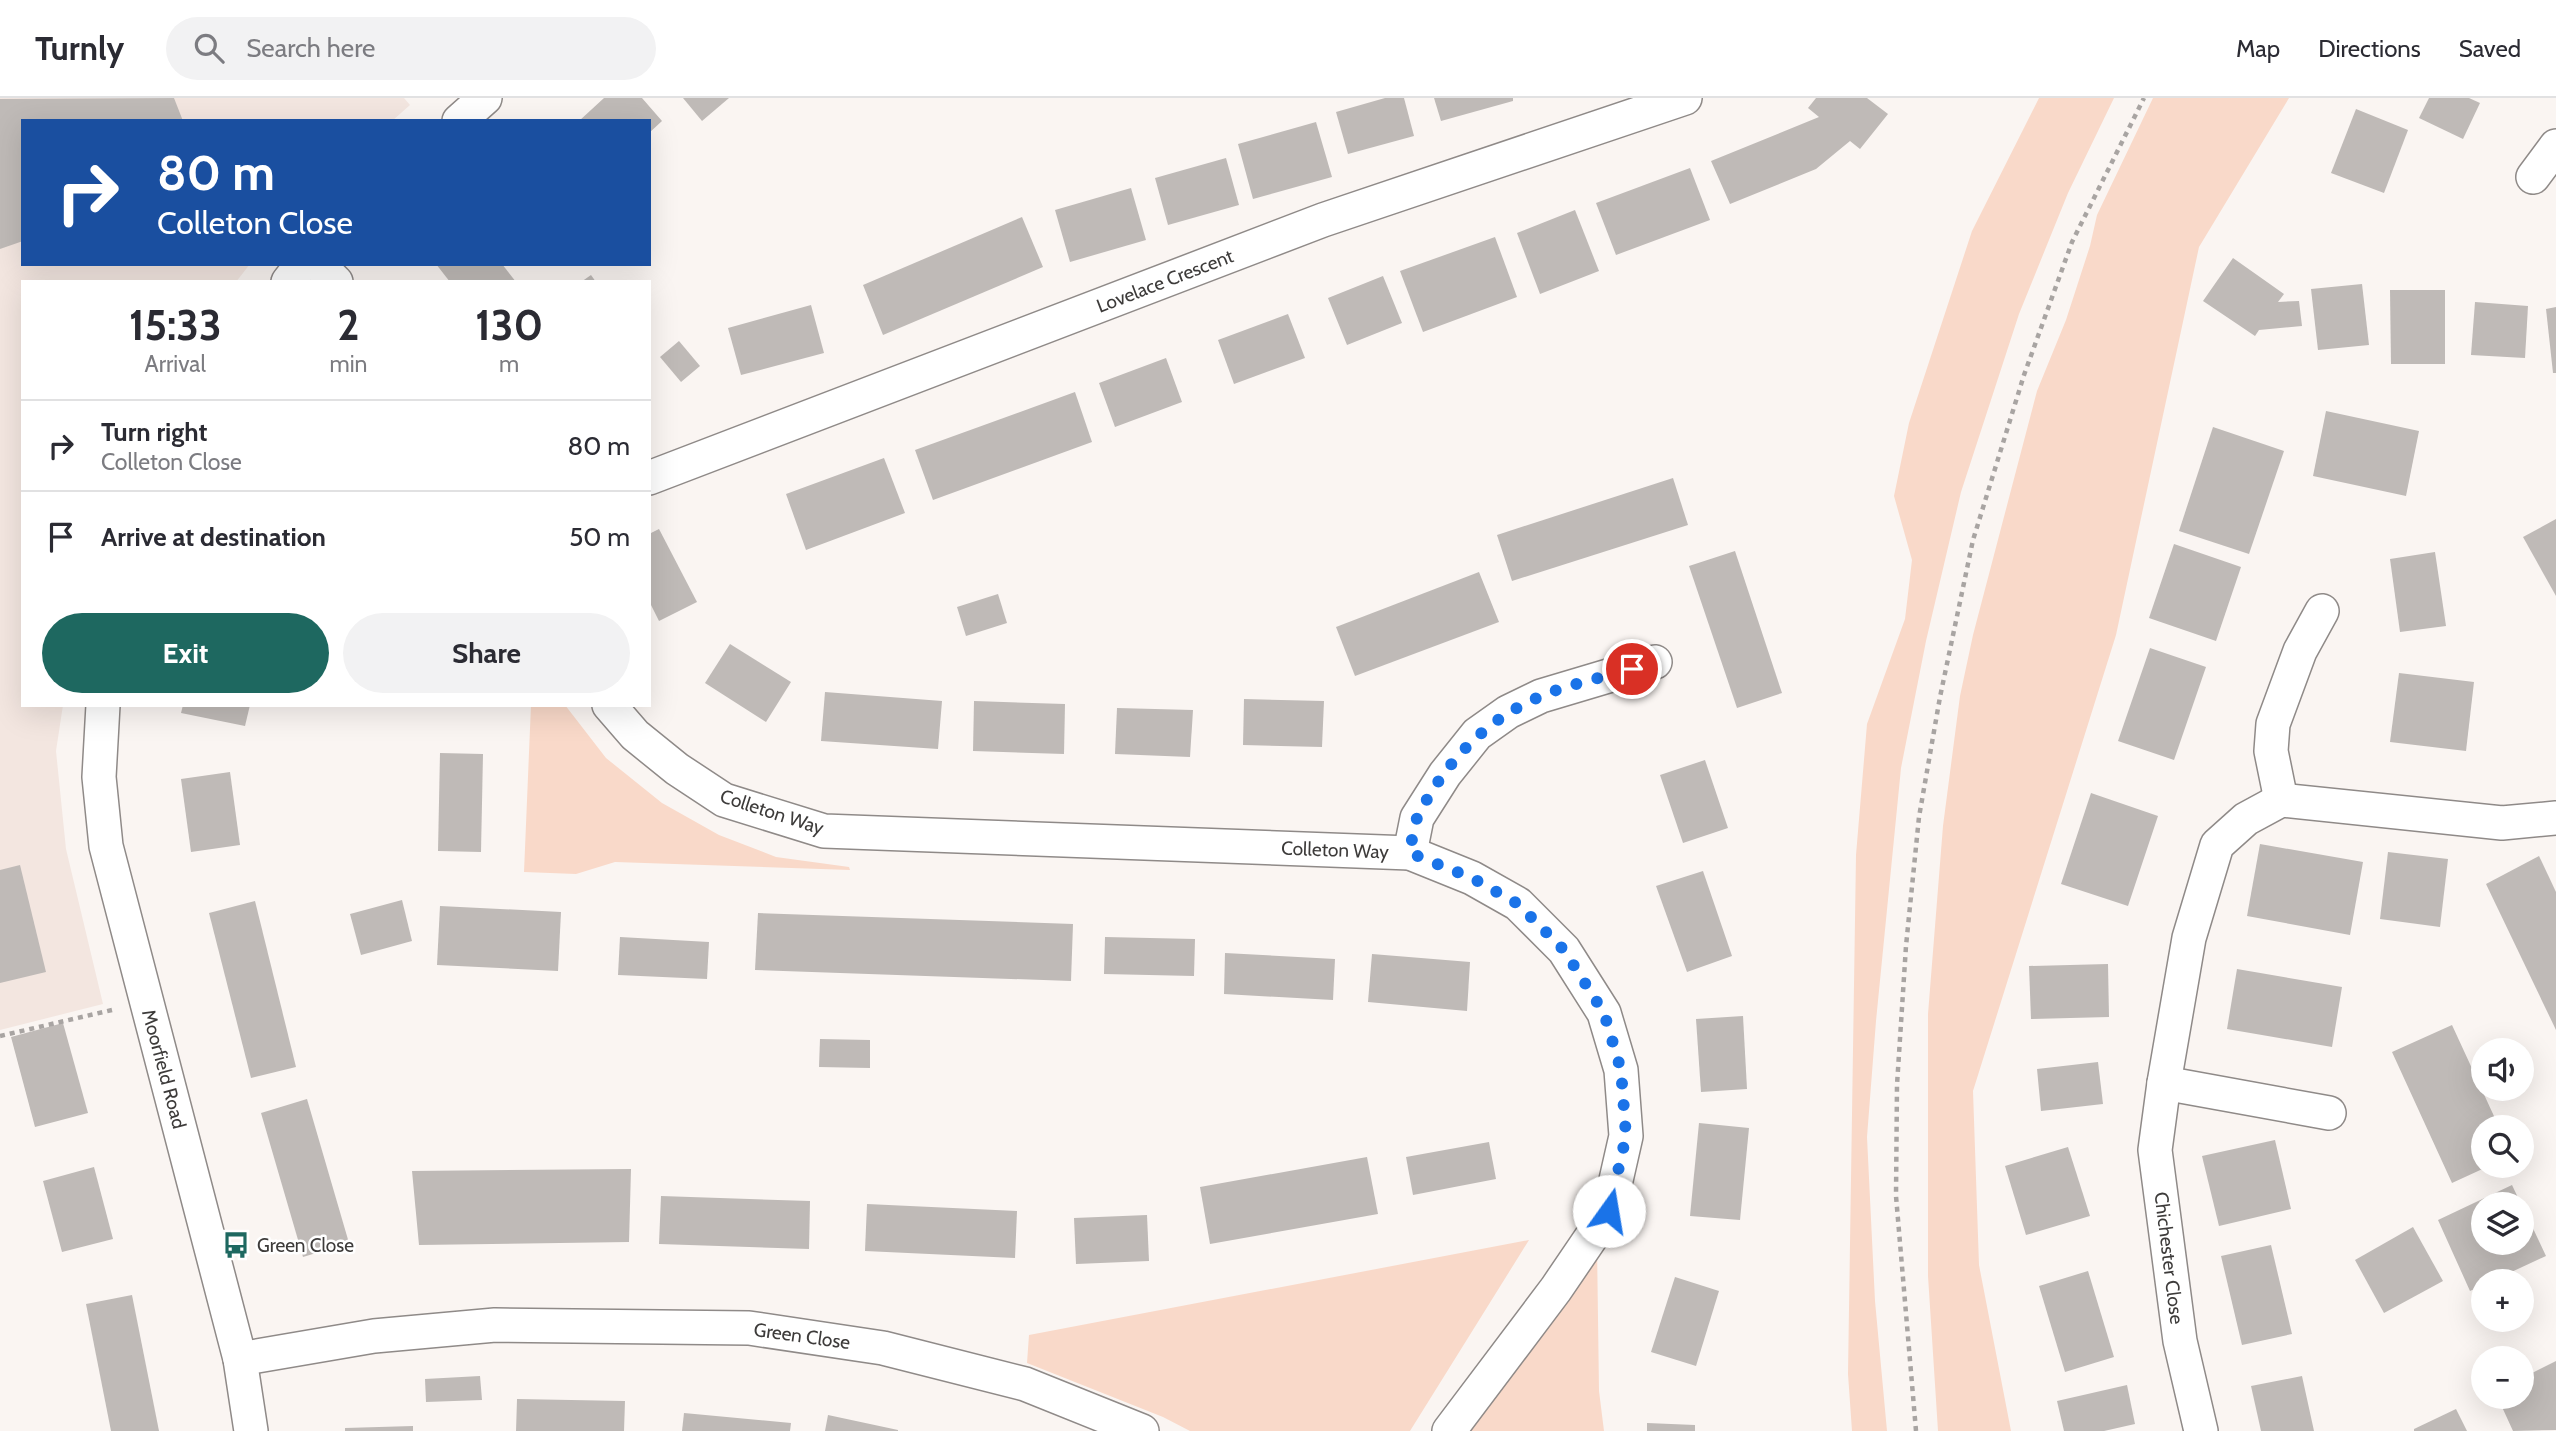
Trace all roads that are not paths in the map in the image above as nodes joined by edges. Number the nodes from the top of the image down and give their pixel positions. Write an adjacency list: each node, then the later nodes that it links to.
1 (485, 98): 3 (street)
2 (1685, 98): 10 (street, Lovelace Crescent)
3 (461, 119)
4 (2556, 146): 5 (street)
5 (2533, 177)
6 (300, 266): 8 (street)
7 (320, 266): 9 (street)
8 (290, 280)
9 (335, 280)
10 (651, 477)
11 (2322, 611): 15 (street)
12 (1655, 663): 17 (street)
13 (103, 707): 20 (street, Moorfield Road)
14 (611, 707): 17 (street, Colleton Way)
15 (2281, 800): 16 (street); 18 (street, Chichester Close)
16 (2556, 818)
17 (1410, 853): 23 (street, Colleton Way)
18 (2164, 1083): 19 (street); 24 (street, Chichester Close)
19 (2329, 1113)
20 (240, 1359): 21 (street, Moorfield Road); 22 (street, Green Close)
21 (250, 1431)
22 (1142, 1431)
23 (1450, 1431)
24 (2201, 1431)

